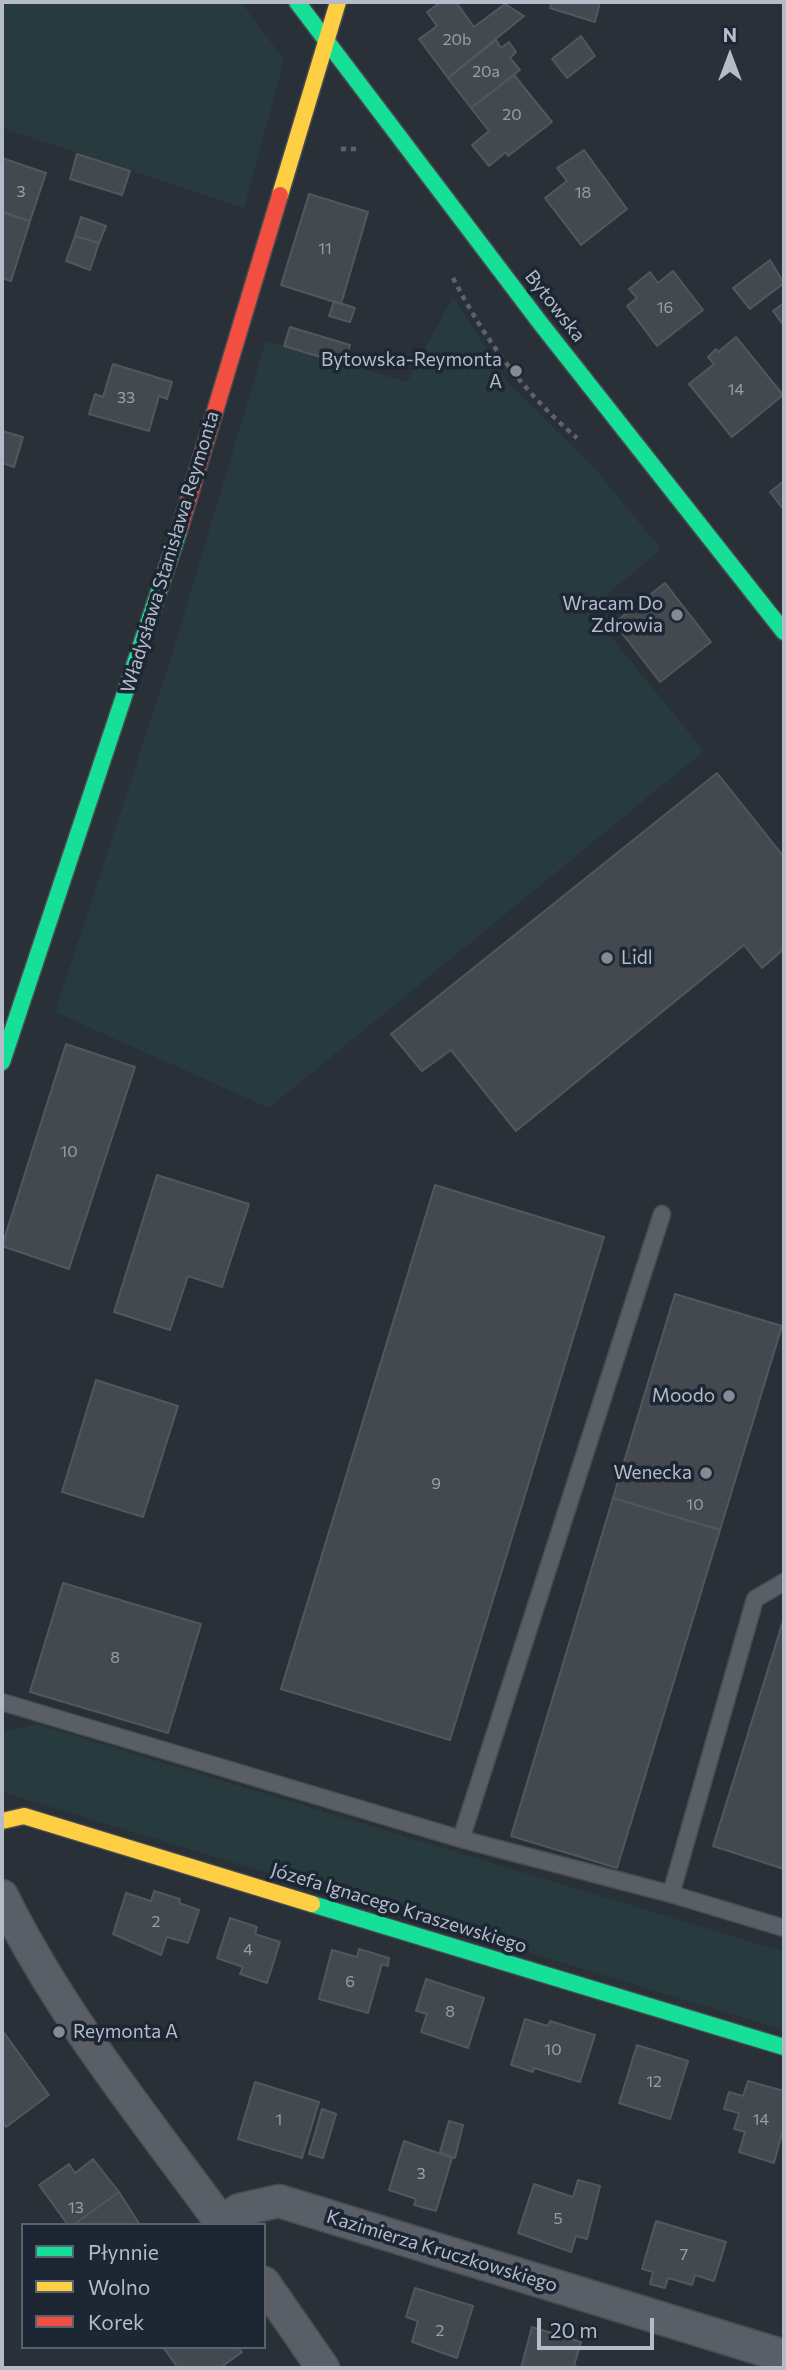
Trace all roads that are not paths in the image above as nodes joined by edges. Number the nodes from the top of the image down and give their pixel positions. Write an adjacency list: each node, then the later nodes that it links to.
1 (297, 2): 3 (street, Bytowska)
2 (338, 2): 3 (street, Władysława Stanisława Reymonta)
3 (326, 38): 4 (street, Bytowska); 5 (street, Władysława Stanisława Reymonta)
4 (784, 632)
5 (5, 1044)
6 (662, 1214): 10 (lane)
7 (784, 1582): 11 (lane)
8 (2, 1702): 10 (lane)
9 (2, 1821): 14 (street, Józefa Ignacego Kraszewskiego)
10 (461, 1839): 11 (lane)
11 (671, 1894): 13 (lane)
12 (2, 1896): 15 (street)
13 (784, 1928)
14 (784, 2047)
15 (222, 2223)
16 (224, 2223): 18 (street, Kazimierza Kruczkowskiego)
17 (266, 2286): 19 (street)
18 (784, 2356)
19 (323, 2368)

